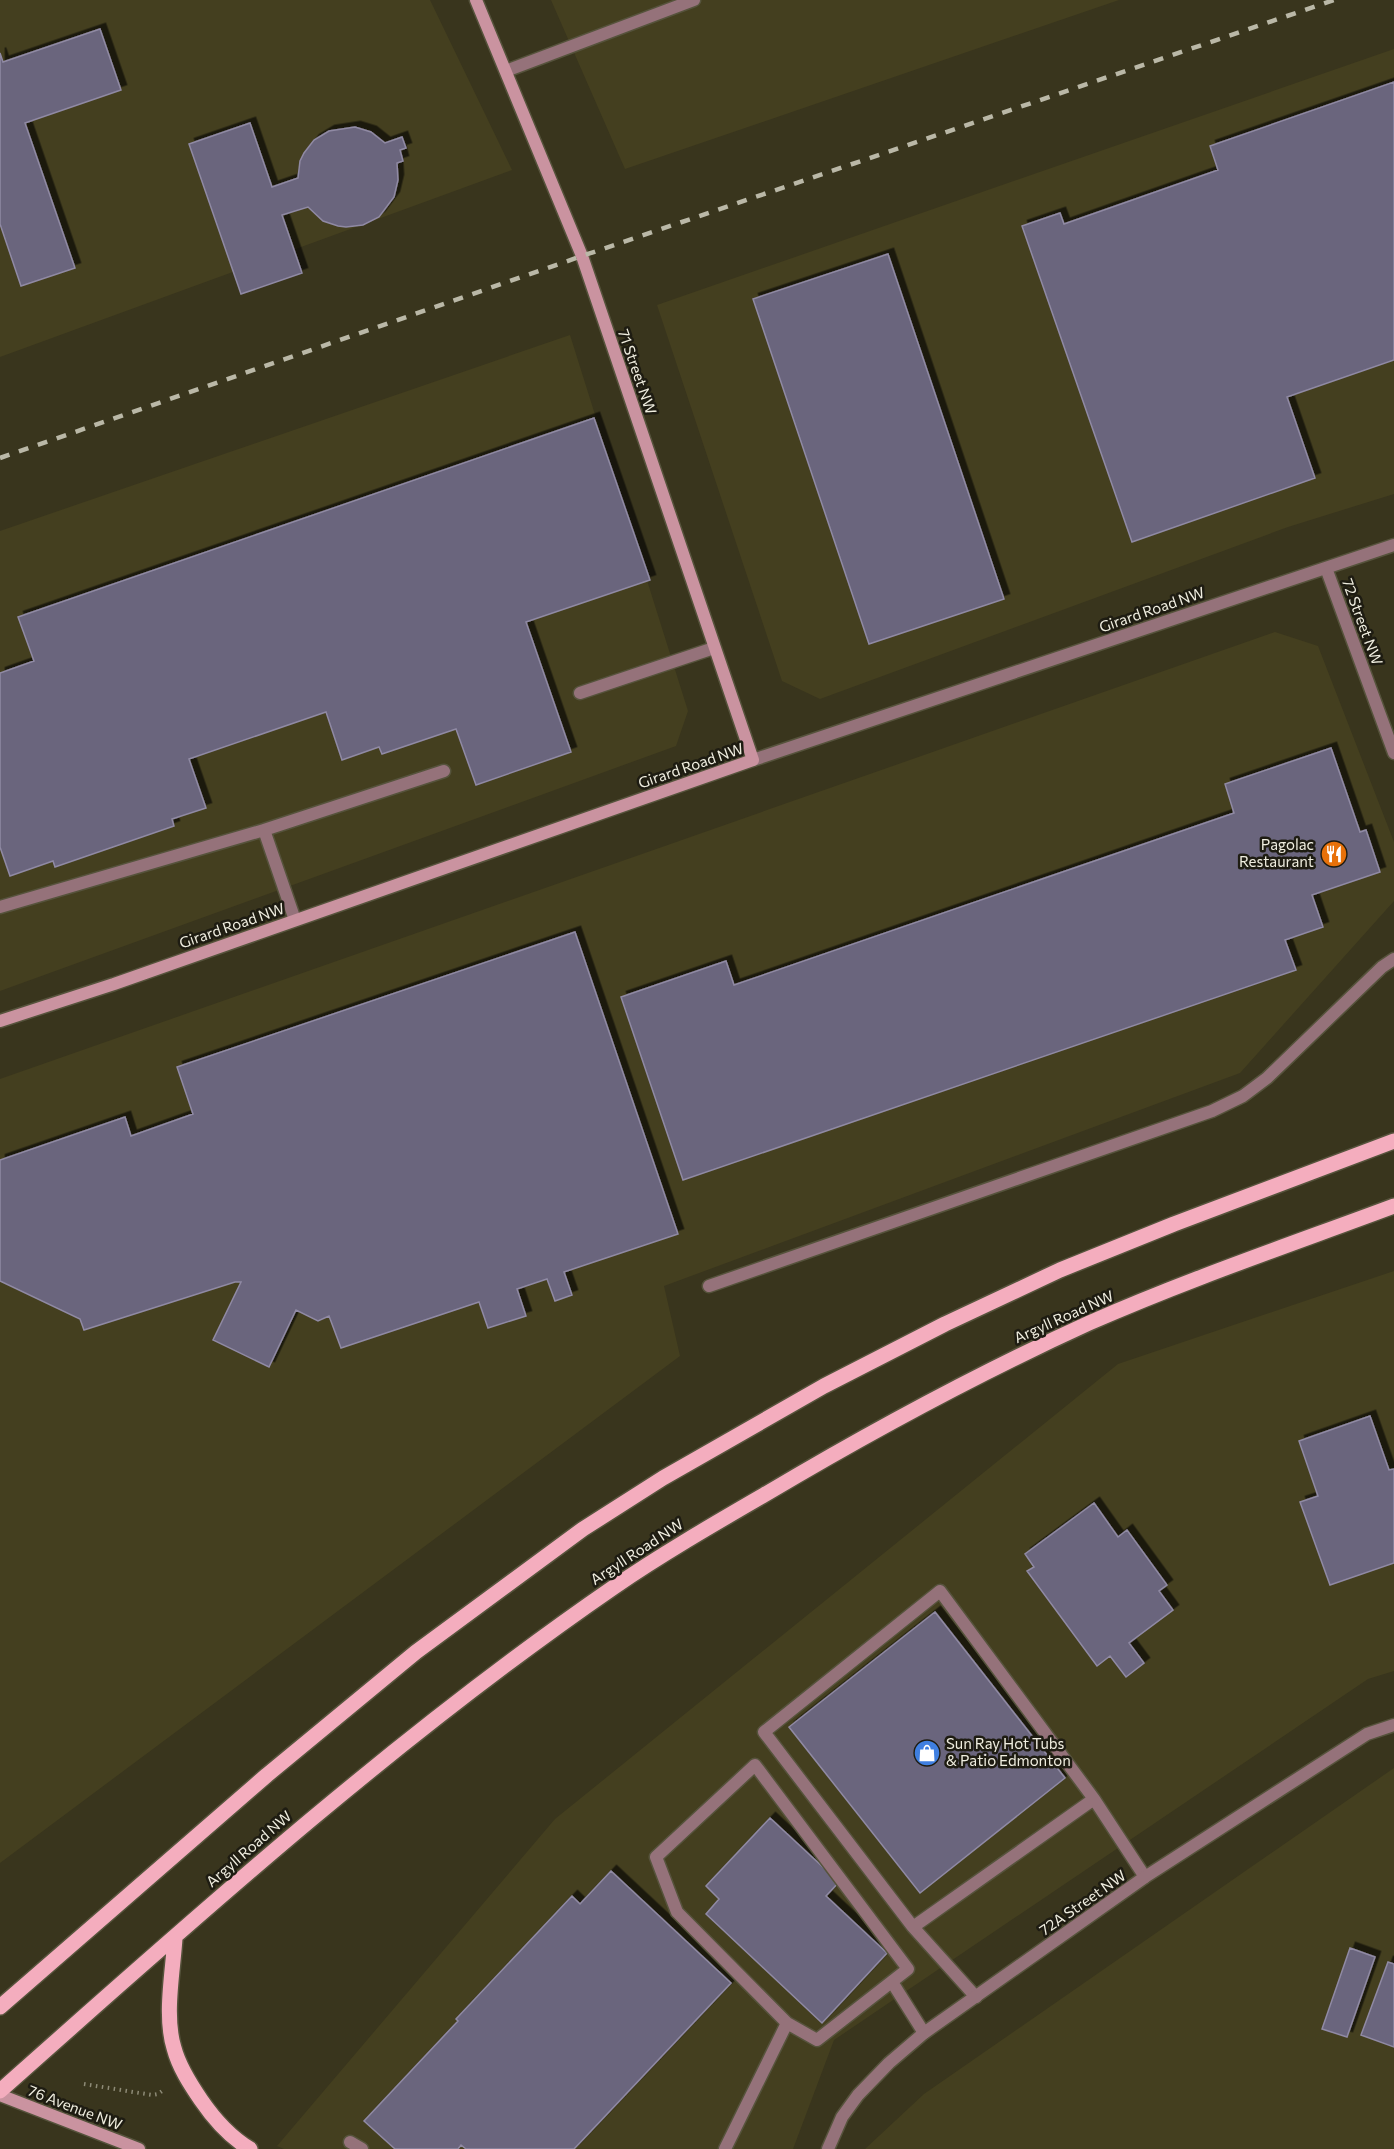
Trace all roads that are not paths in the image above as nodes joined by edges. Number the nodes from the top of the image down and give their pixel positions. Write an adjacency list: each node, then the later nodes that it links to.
1 (476, 0): 3 (street, 71 Street NW)
2 (694, 0): 3 (street)
3 (506, 71): 6 (street, 71 Street NW)
4 (1394, 544): 5 (street, Girard Road NW)
5 (1326, 567): 8 (street, 72 Street NW); 9 (street, Girard Road NW)
6 (714, 648): 7 (street); 9 (street, 71 Street NW)
7 (580, 693)
8 (1394, 753)
9 (753, 760): 13 (street, Girard Road NW)
10 (444, 771): 11 (street)
11 (264, 830): 12 (street); 13 (street)
12 (0, 907)
13 (295, 920): 15 (street, Girard Road NW)
14 (1394, 959): 18 (street)
15 (1, 1018)
16 (1394, 1141): 26 (main road)
17 (1394, 1206): 23 (main road, Argyll Road NW)
18 (709, 1286)
19 (1394, 1725): 21 (street, 72A Street NW)
20 (1094, 1799): 21 (street); 22 (street); 22 (street)
21 (1145, 1877): 25 (street, 72A Street NW)
22 (913, 1927): 25 (street)
23 (175, 1938): 29 (main road, Argyll Road NW); 32 (main road)
24 (892, 1982): 27 (street); 27 (street); 28 (street)
25 (976, 1997): 28 (street, 72A Street NW)
26 (0, 2007)
27 (787, 2024): 34 (street)
28 (924, 2033): 35 (street, 72A Street NW)
29 (0, 2093): 31 (street, 76 Avenue NW)
30 (350, 2142): 33 (street)
31 (140, 2149)
32 (250, 2149)
33 (362, 2149)
34 (725, 2149)
35 (828, 2149)

